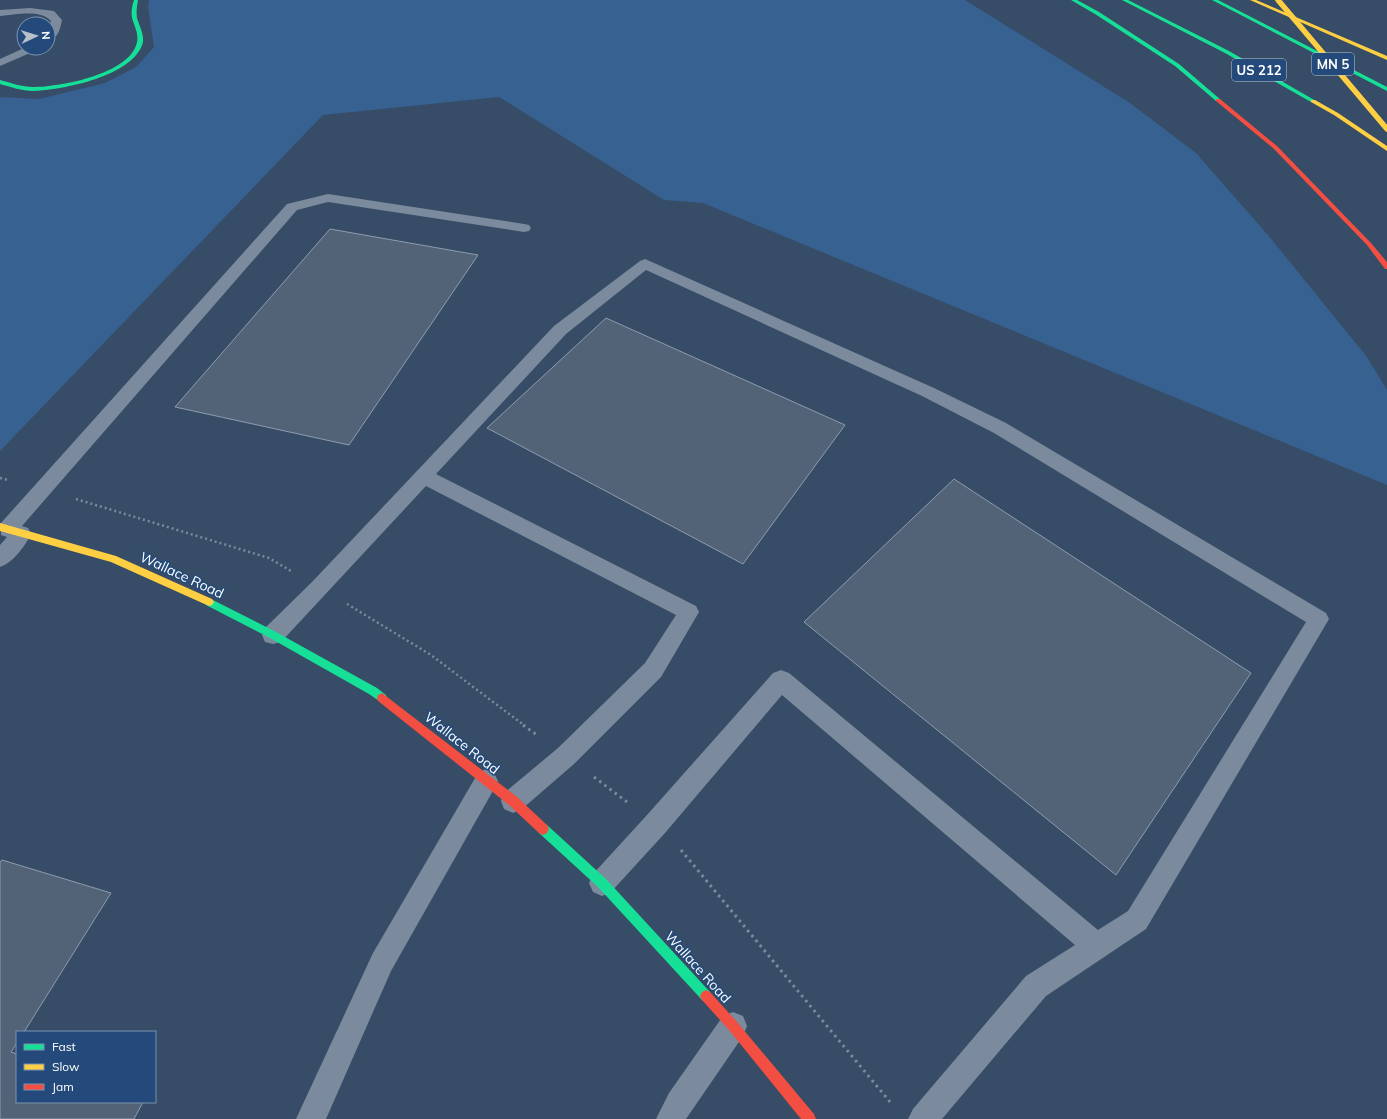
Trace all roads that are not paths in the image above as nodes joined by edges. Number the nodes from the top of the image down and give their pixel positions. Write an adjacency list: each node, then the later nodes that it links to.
1 (136, 0): 12 (main road)
2 (1073, 0): 17 (main road)
3 (1124, 0): 15 (main road, US 212)
4 (1214, 0): 13 (main road, US 212)
5 (1252, 0): 10 (main road)
6 (1278, 0): 14 (main road, MN 5, bridge)
7 (0, 12): 8 (lane)
8 (53, 16)
9 (16, 56): 11 (lane)
10 (1387, 58)
11 (0, 63)
12 (0, 82)
13 (1387, 89)
14 (1387, 129)
15 (1387, 149)
16 (524, 228): 19 (lane)
17 (1387, 267)
18 (423, 476): 21 (lane); 23 (lane); 25 (lane)
19 (10, 530): 20 (lane); 21 (main road, Wallace Road)
20 (0, 559)
21 (273, 635): 22 (main road, Wallace Road)
22 (486, 781): 23 (main road, Wallace Road); 27 (lane)
23 (513, 802): 24 (main road, Wallace Road)
24 (602, 882): 25 (lane); 26 (main road, Wallace Road)
25 (1097, 946): 30 (lane)
26 (733, 1026): 28 (lane); 29 (main road, Wallace Road)
27 (311, 1119)
28 (671, 1119)
29 (809, 1119)
30 (923, 1119)

